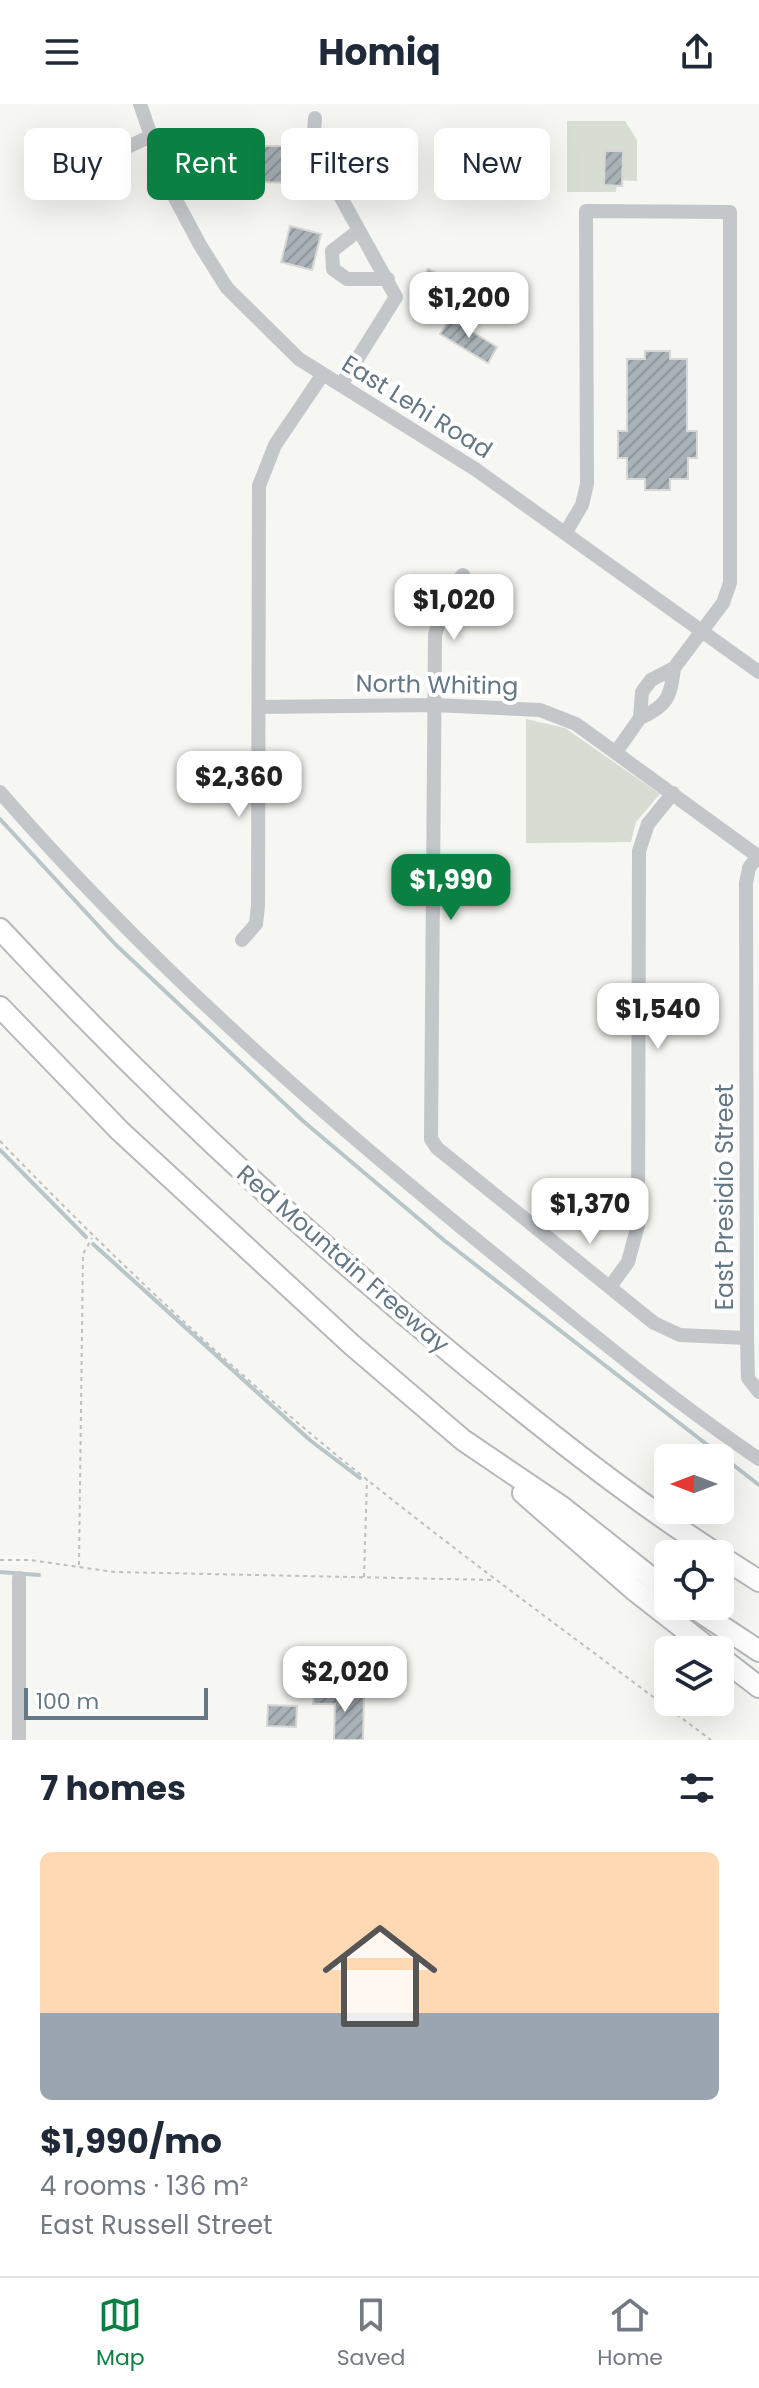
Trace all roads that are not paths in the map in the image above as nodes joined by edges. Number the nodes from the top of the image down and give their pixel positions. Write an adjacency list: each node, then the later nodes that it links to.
1 (140, 104): 3 (street, East Lehi Road)
2 (315, 118): 5 (street)
3 (148, 128)
4 (177, 200): 7 (street, East Lehi Road)
5 (358, 231): 6 (street); 6 (street)
6 (388, 279): 8 (street)
7 (323, 374): 8 (street, East Lehi Road); 15 (street)
8 (341, 385): 9 (street, East Lehi Road)
9 (566, 532): 11 (street, East Lehi Road); 11 (street)
10 (463, 575): 14 (street)
11 (702, 631): 12 (street); 13 (street, East Lehi Road)
12 (674, 668): 16 (street); 16 (street)
13 (759, 672)
14 (434, 705): 15 (street, North Whiting); 17 (street, North Whiting); 24 (street)
15 (259, 707): 22 (street)
16 (640, 718): 17 (street)
17 (616, 752): 19 (street, North Whiting)
18 (0, 792): 28 (street)
19 (673, 793): 20 (street, North Whiting); 24 (street)
20 (758, 856): 25 (street, East Presidio Street)
21 (0, 929): 29 (highway, Red Mountain Freeway)
22 (242, 940)
23 (0, 1007): 27 (highway)
24 (610, 1287): 25 (street)
25 (747, 1338): 26 (street, East Presidio Street)
26 (759, 1392)
27 (463, 1440): 32 (highway); 35 (highway)
28 (759, 1459)
29 (697, 1540)
30 (734, 1565): 33 (highway, Red Mountain Freeway)
31 (24, 1574): 39 (street)
32 (654, 1580)
33 (759, 1581)
34 (712, 1620): 36 (highway)
35 (693, 1636)
36 (759, 1651)
37 (734, 1668): 38 (highway)
38 (759, 1687)
39 (19, 1740)

